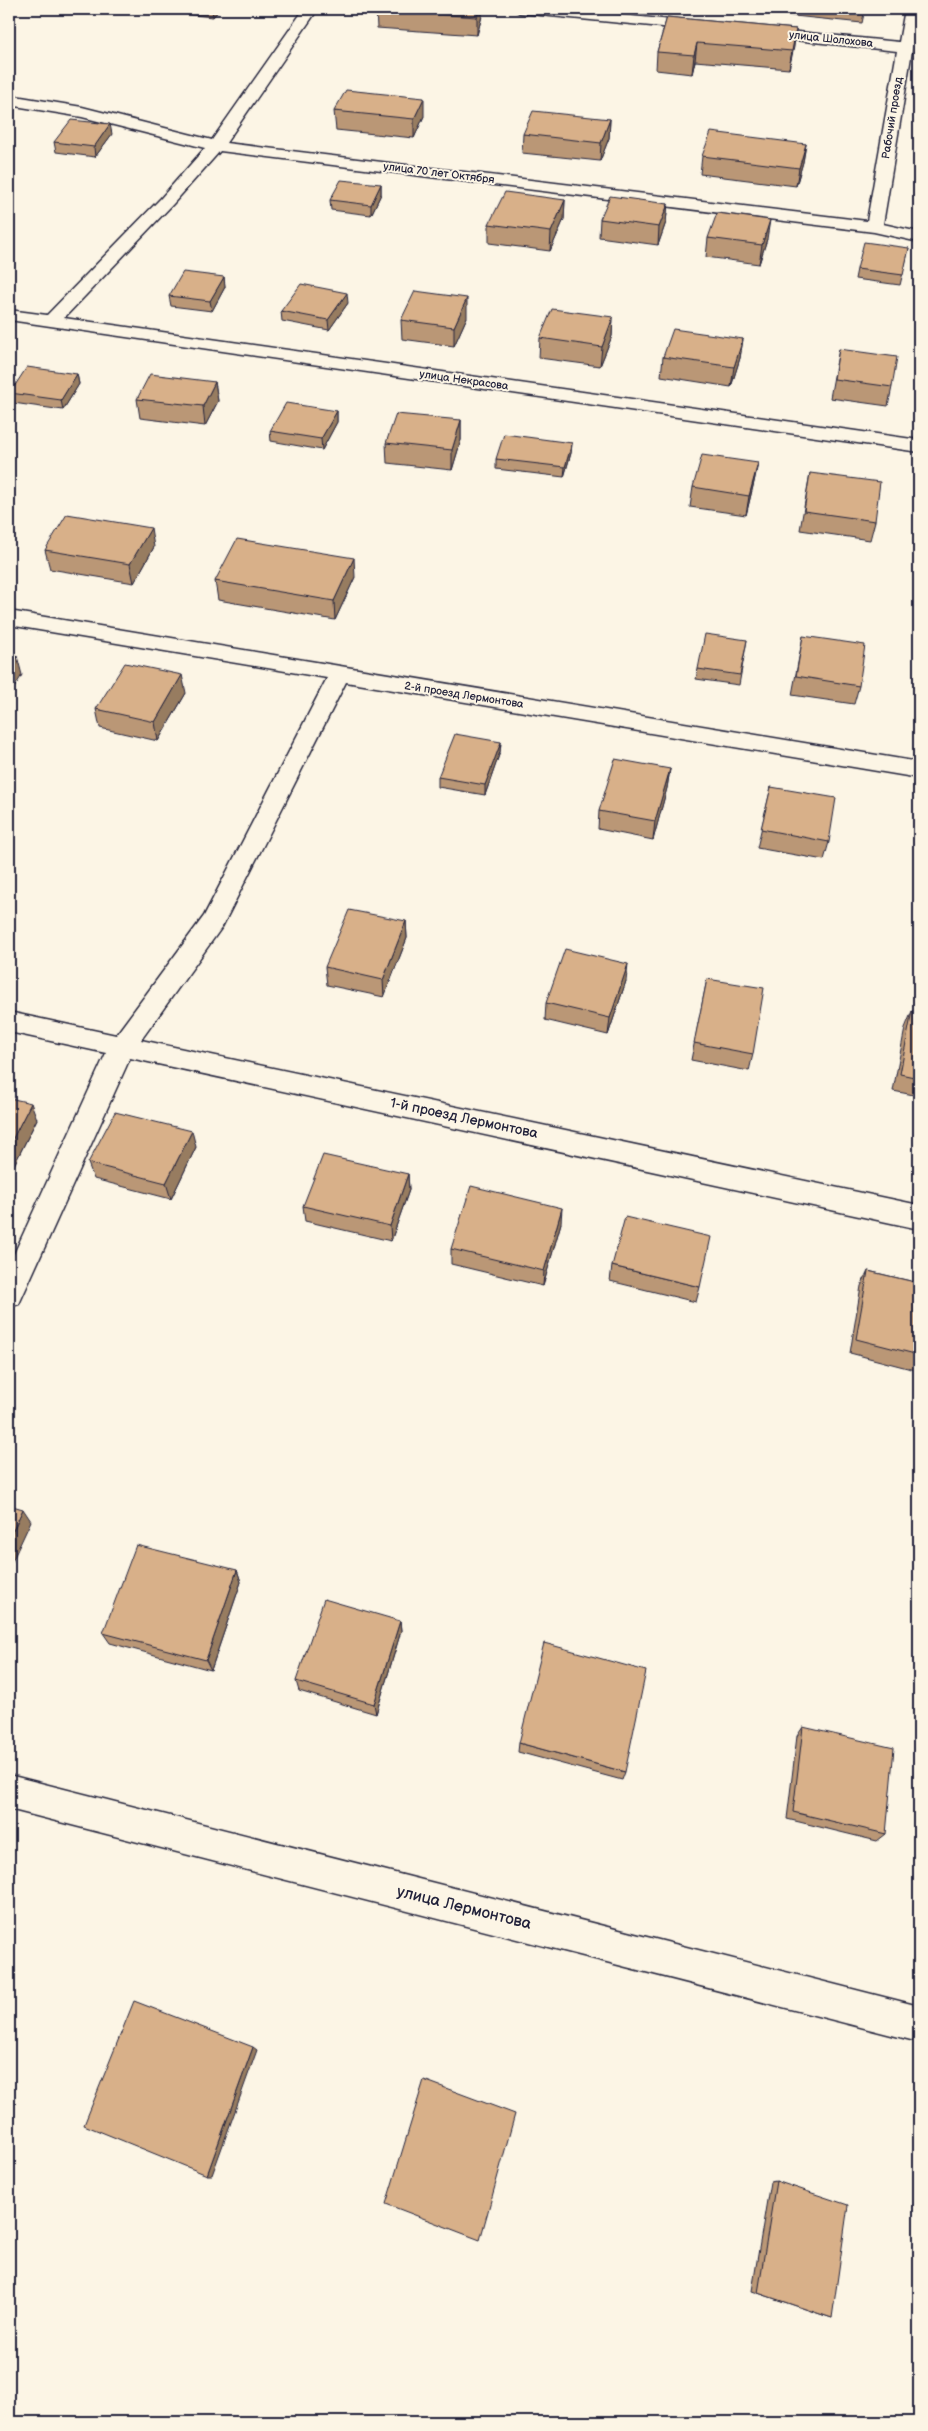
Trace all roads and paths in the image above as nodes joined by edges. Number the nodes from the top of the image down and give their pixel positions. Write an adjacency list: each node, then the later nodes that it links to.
1 (311, 9): 8 (street)
2 (520, 9): 4 (street)
3 (912, 9): 6 (street, Рабочий проезд)
4 (716, 28)
5 (746, 31): 6 (street, улица Шолохова)
6 (903, 46): 9 (street, Рабочий проезд)
7 (9, 100): 8 (street, улица 70 лет Октября)
8 (216, 146): 9 (street, улица 70 лет Октября); 12 (street)
9 (874, 227): 10 (street, улица 70 лет Октября)
10 (919, 237)
11 (9, 315): 12 (street, улица Некрасова)
12 (52, 320): 13 (street, улица Некрасова)
13 (919, 446)
14 (9, 618): 15 (street, 2-й проезд Лермонтова)
15 (339, 675): 16 (street, 2-й проезд Лермонтова); 18 (street)
16 (919, 770)
17 (9, 1022): 18 (street, 1-й проезд Лермонтова)
18 (123, 1044): 19 (street, 1-й проезд Лермонтова); 20 (street)
19 (919, 1217)
20 (9, 1295)
21 (9, 1792): 22 (street, улица Лермонтова)
22 (919, 2024)

